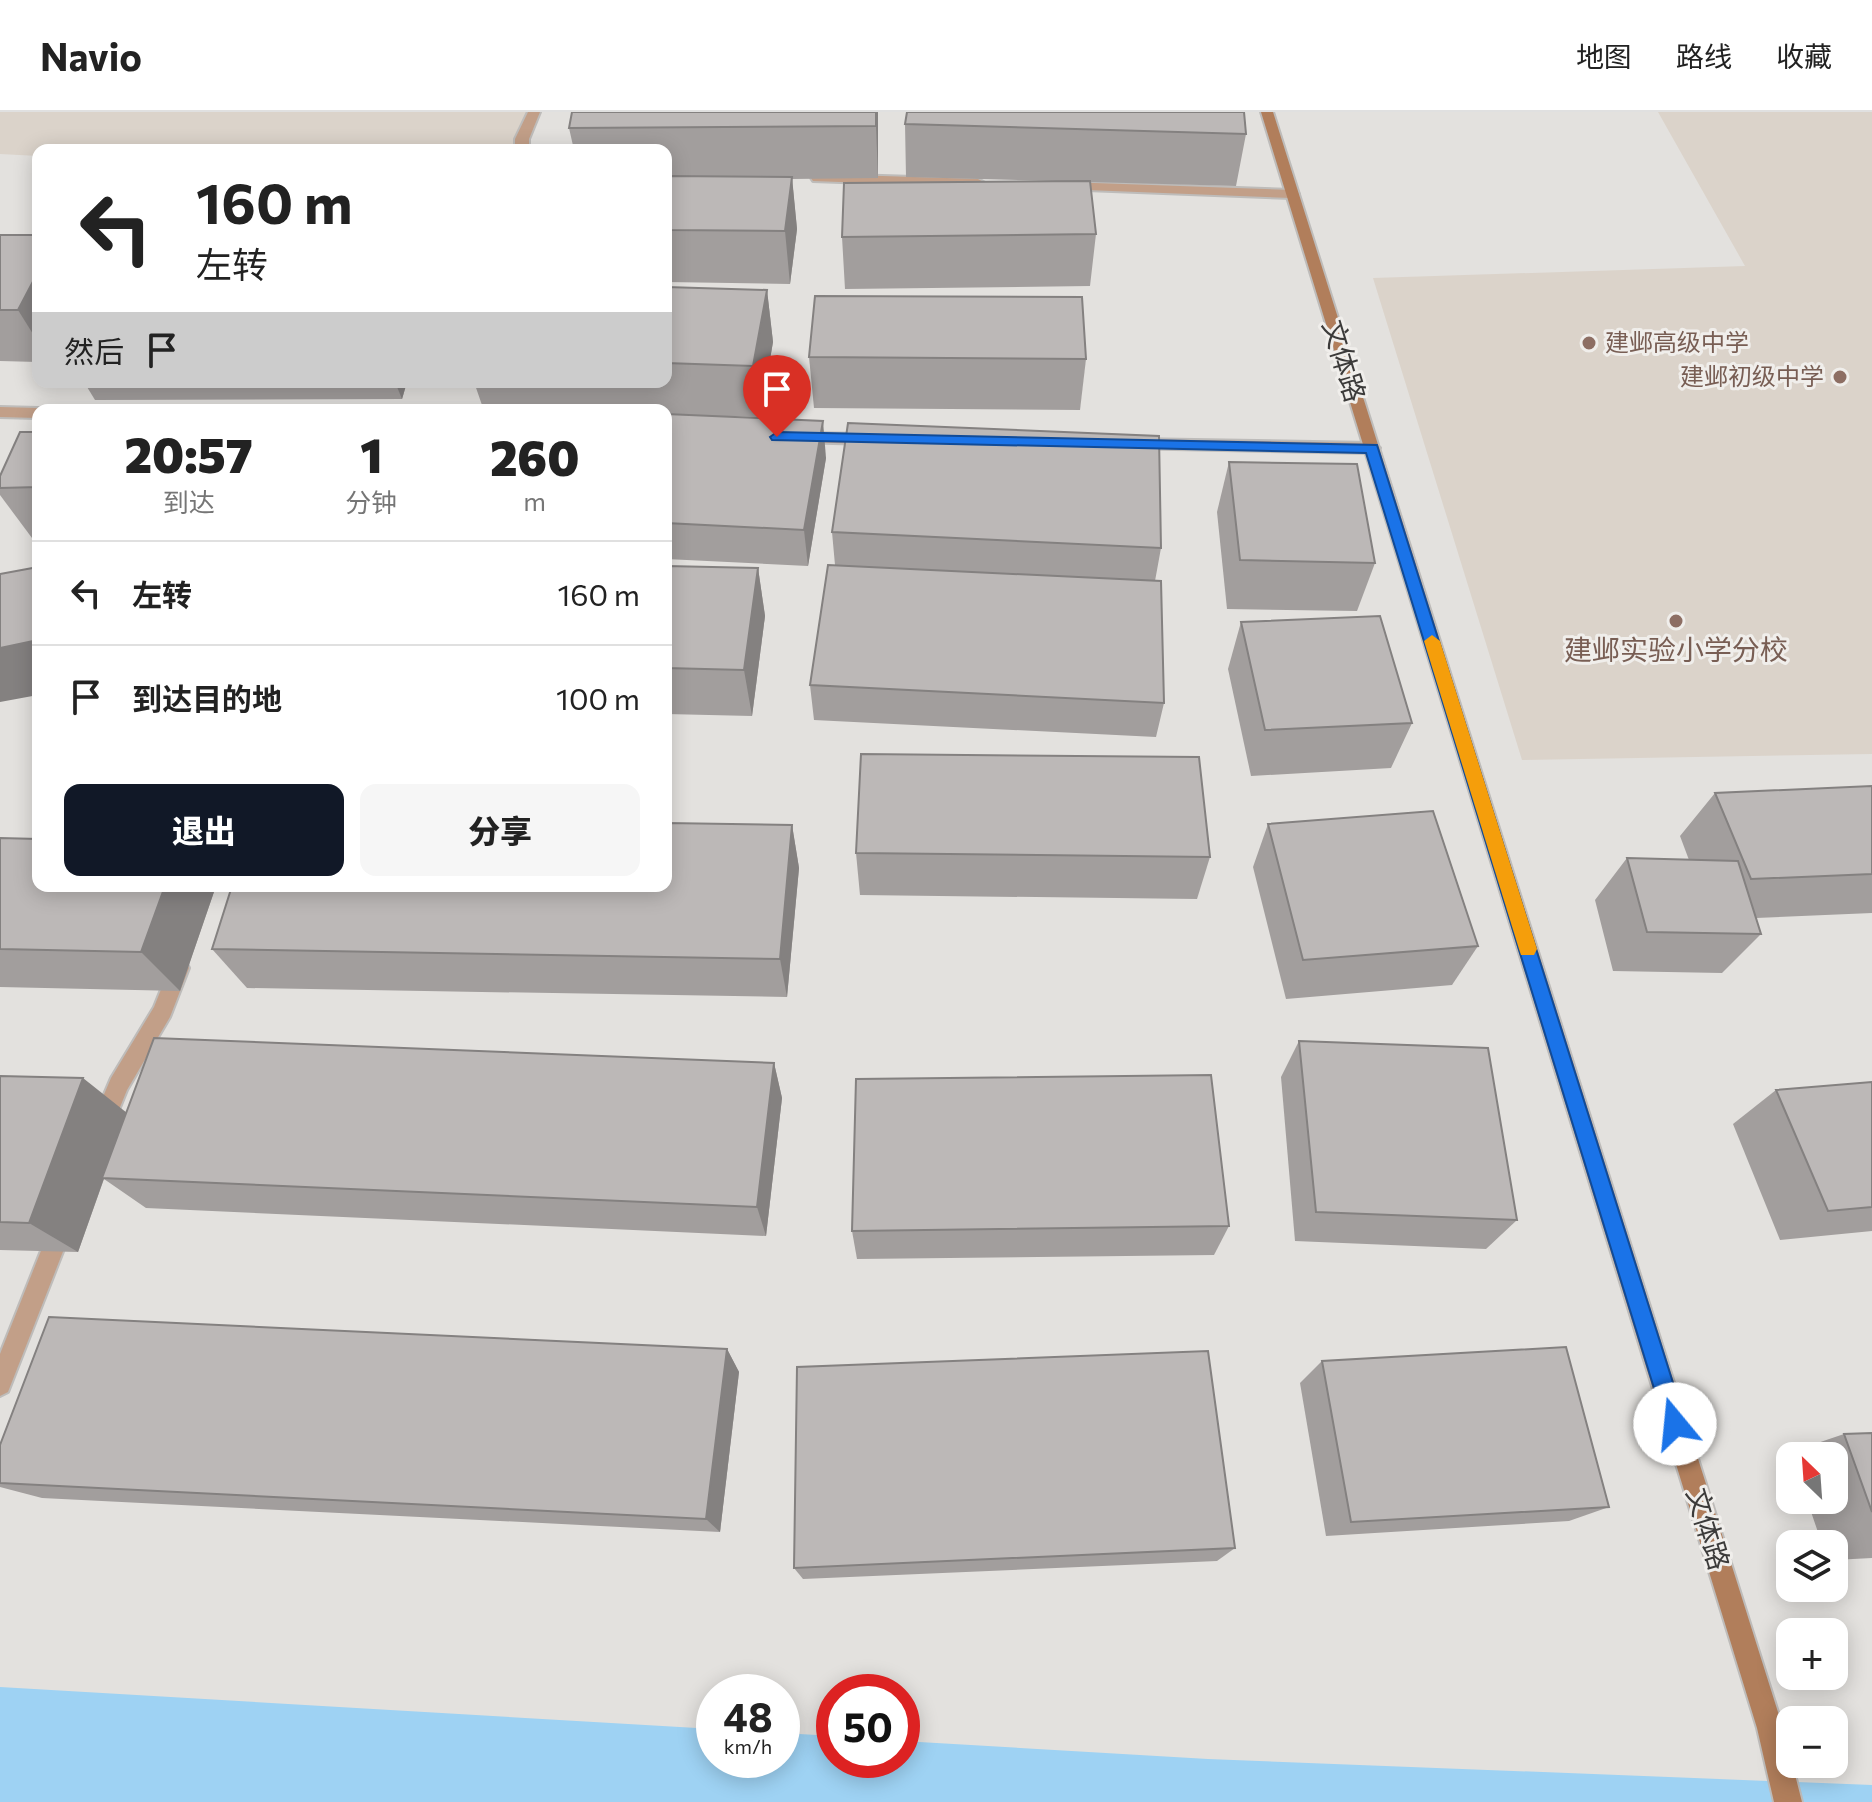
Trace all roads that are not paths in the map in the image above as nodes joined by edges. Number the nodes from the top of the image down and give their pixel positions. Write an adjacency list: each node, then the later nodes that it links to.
1 (534, 112): 3 (lane)
2 (1267, 112): 7 (main road, 文体路)
3 (522, 144)
4 (804, 177): 5 (lane)
5 (993, 184)
6 (1056, 186): 7 (lane)
7 (1292, 194): 13 (main road, 文体路)
8 (0, 412): 9 (lane)
9 (32, 413)
10 (789, 438): 11 (lane)
11 (884, 440)
12 (1120, 444): 13 (lane)
13 (1372, 448): 18 (main road, 文体路)
14 (189, 942): 15 (lane)
15 (95, 1142)
16 (73, 1199): 17 (lane)
17 (0, 1384)
18 (1788, 1802)

